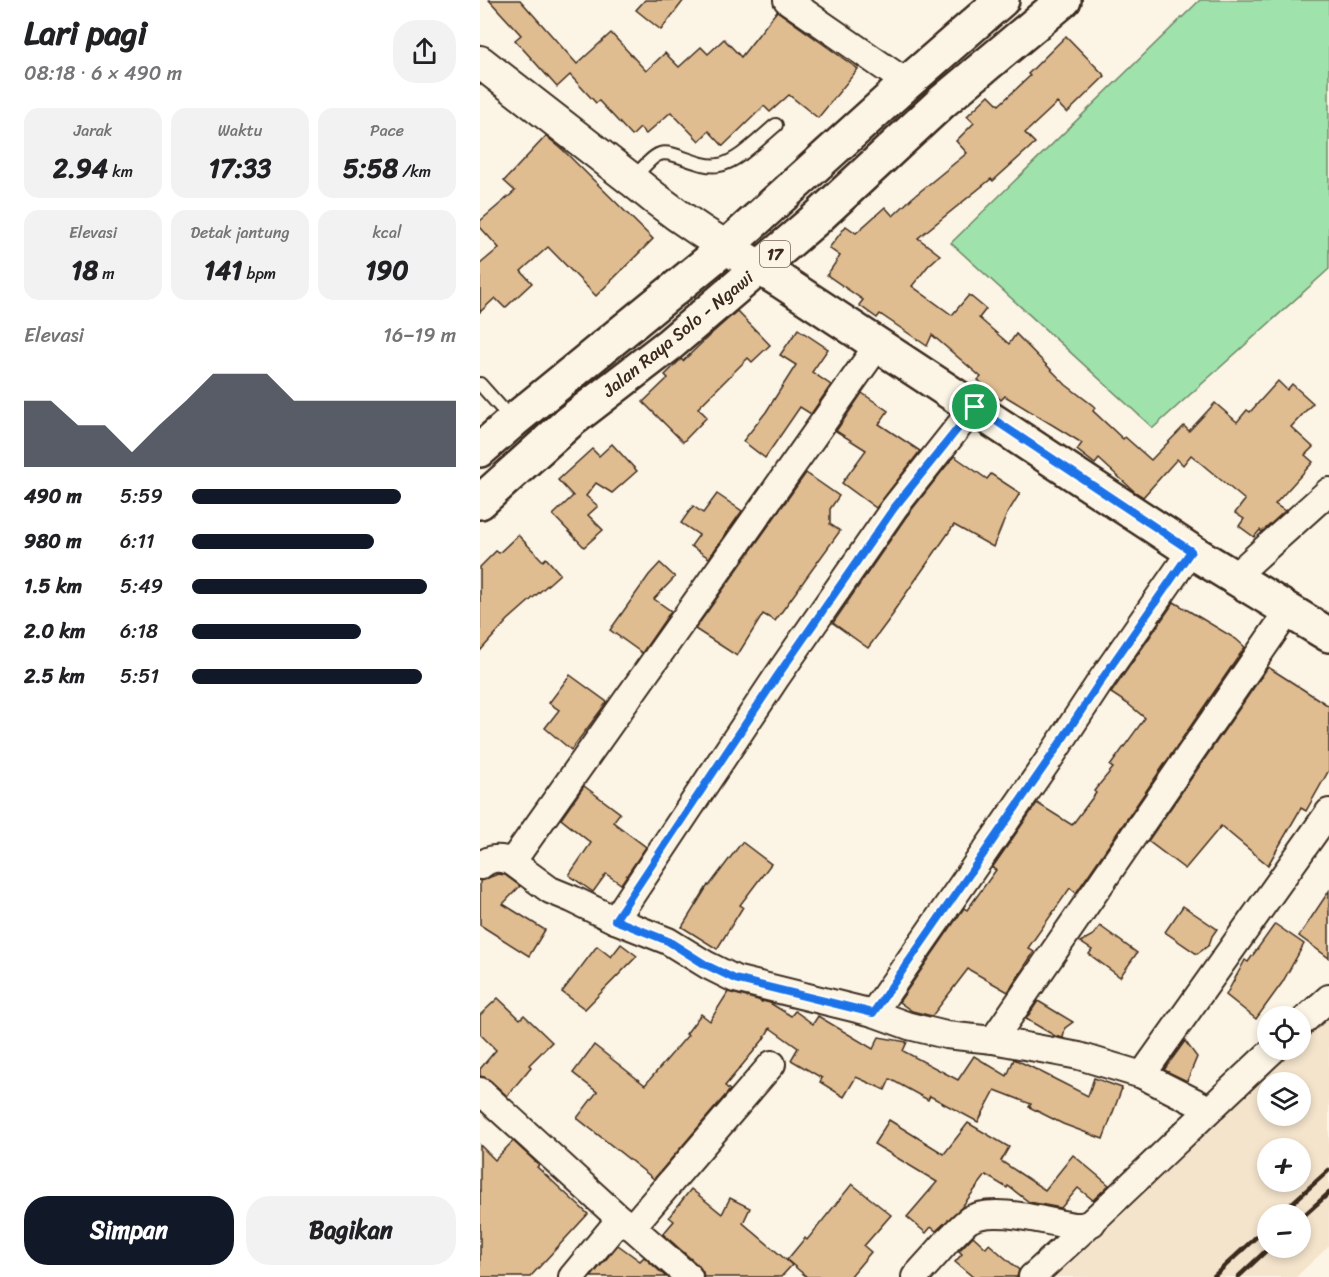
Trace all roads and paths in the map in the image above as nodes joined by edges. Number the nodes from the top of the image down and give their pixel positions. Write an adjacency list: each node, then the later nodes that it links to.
1 (788, 0): 5 (street)
2 (1002, 0): 5 (main road, Jalan Raya Solo - Ngawi / 17)
3 (1064, 0): 9 (main road, Jalan Raya Solo - Ngawi / 17)
4 (480, 62): 7 (street)
5 (907, 83): 8 (main road, Jalan Raya Solo - Ngawi / 17)
6 (776, 125): 7 (lane)
7 (632, 180): 8 (street)
8 (726, 247): 9 (main road); 13 (main road, Jalan Raya Solo - Ngawi / 17)
9 (759, 267): 10 (main road); 16 (main road, Jalan Raya Solo - Ngawi / 17)
10 (878, 345): 12 (main road); 22 (street)
11 (480, 384): 13 (lane)
12 (975, 407): 17 (main road); 24 (street)
13 (513, 420): 14 (main road, Jalan Raya Solo - Ngawi / 17)
14 (480, 450)
15 (1329, 491): 18 (street)
16 (480, 502)
17 (1191, 551): 18 (main road); 26 (street)
18 (1234, 577): 19 (main road)
19 (1289, 610): 20 (main road); 28 (street)
20 (1329, 635)
21 (1329, 812): 31 (street)
22 (512, 862): 23 (street); 24 (street)
23 (480, 866)
24 (615, 920): 26 (street)
25 (1329, 998): 27 (street)
26 (873, 1013): 28 (street)
27 (1311, 1014)
28 (993, 1040): 31 (street)
29 (1262, 1060): 33 (street)
30 (772, 1064): 34 (street)
31 (1142, 1075): 33 (street)
32 (480, 1091): 34 (street)
33 (1209, 1109): 35 (street)
34 (626, 1223): 36 (street); 37 (street)
35 (1092, 1223): 38 (street); 39 (street)
36 (572, 1277)
37 (688, 1277)
38 (915, 1277)
39 (1032, 1277)

